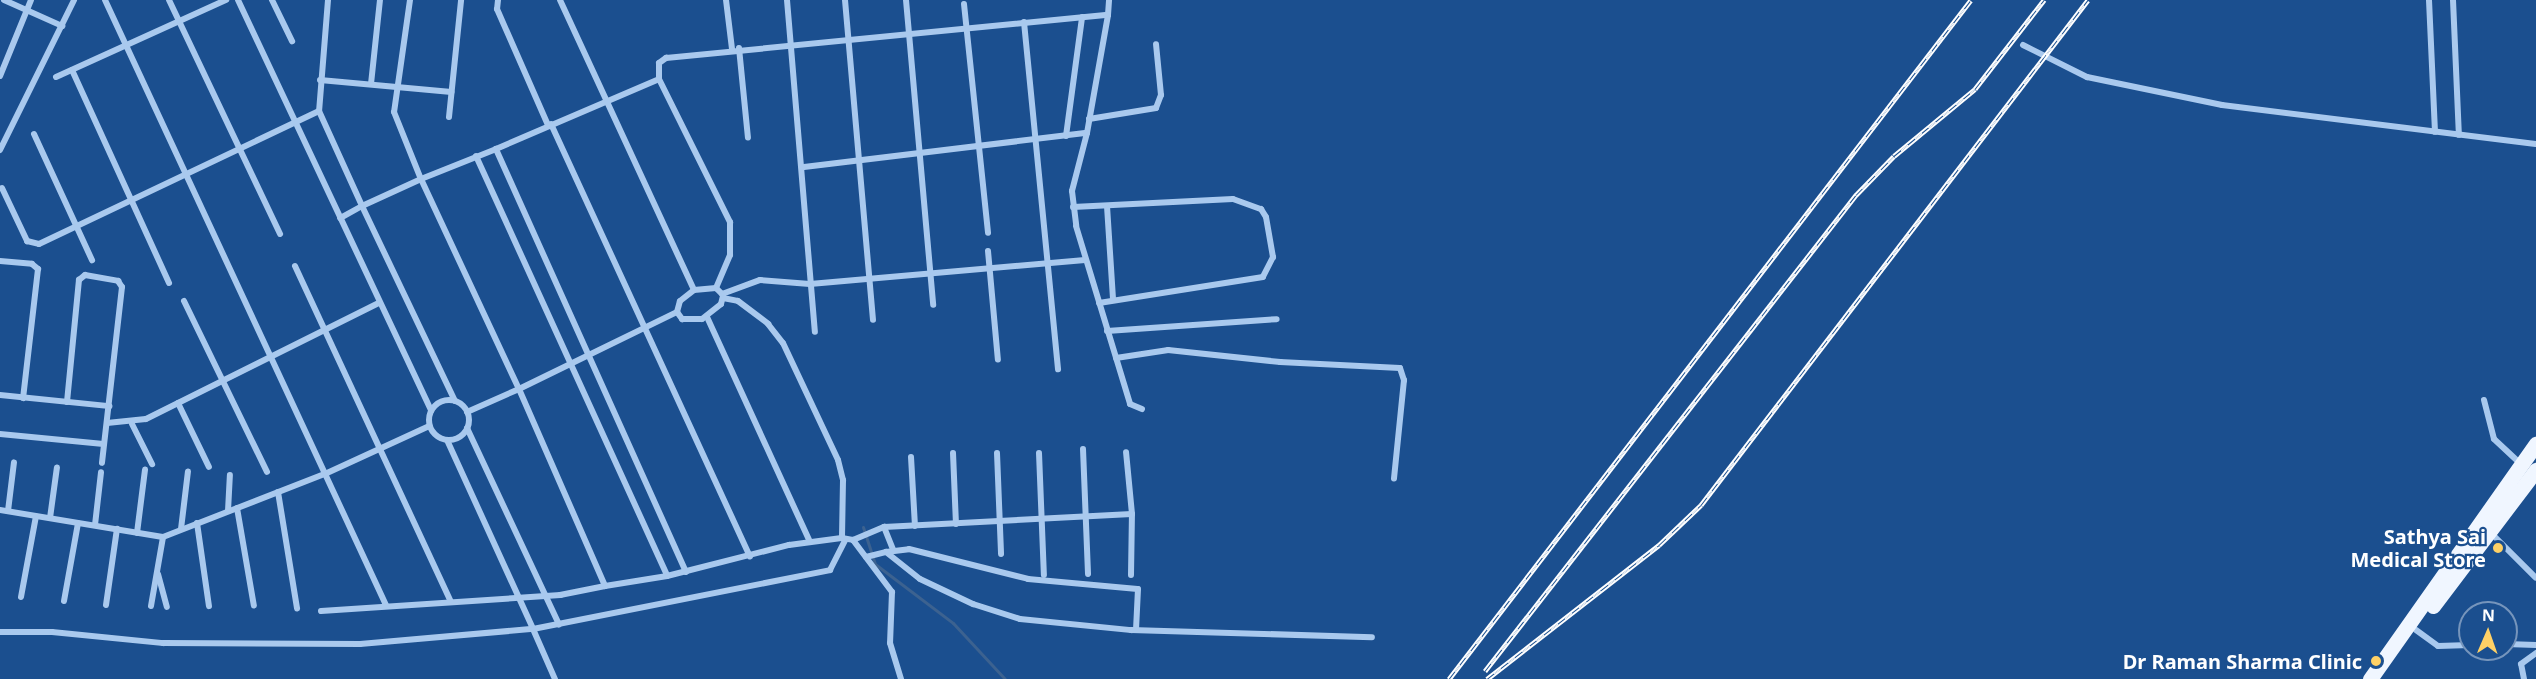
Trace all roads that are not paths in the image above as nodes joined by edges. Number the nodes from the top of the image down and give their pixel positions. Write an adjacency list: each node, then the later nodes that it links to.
1 (4, 0): 23 (street)
2 (30, 0): 23 (street)
3 (74, 0): 28 (street)
4 (105, 0): 35 (street)
5 (169, 0): 26 (street)
6 (226, 0): 26 (street)
7 (238, 0): 51 (street)
8 (272, 0): 32 (street)
9 (328, 0): 43 (street)
10 (380, 0): 44 (street)
11 (410, 0): 45 (street)
12 (461, 0): 46 (street)
13 (498, 0): 52 (street)
14 (560, 0): 47 (street)
15 (726, 0): 38 (street)
16 (787, 0): 33 (street)
17 (845, 0): 31 (street)
18 (906, 0): 30 (street)
19 (1109, 0): 24 (street)
20 (2429, 0): 53 (street)
21 (2453, 0): 56 (street)
22 (964, 4): 29 (street)
23 (27, 10): 28 (street); 40 (street)
24 (1108, 15): 25 (street); 50 (street)
25 (1082, 17): 27 (street); 57 (street)
26 (178, 22): 35 (street); 64 (street)
27 (1024, 22): 29 (street); 59 (street)
28 (62, 26): 63 (street)
29 (965, 28): 30 (street); 61 (street)
30 (910, 34): 31 (street); 65 (street)
31 (849, 38): 33 (street); 67 (street)
32 (292, 41)
33 (792, 43): 37 (street); 68 (street)
34 (1156, 44): 50 (street)
35 (125, 45): 39 (street); 69 (street)
36 (2023, 45): 53 (street)
37 (740, 48): 38 (street); 58 (street)
38 (732, 49): 41 (street)
39 (72, 70): 42 (street); 72 (street)
40 (0, 76)
41 (659, 76): 47 (street); 91 (street)
42 (56, 77)
43 (320, 80): 44 (street); 48 (street)
44 (371, 84): 45 (street)
45 (398, 87): 46 (street); 70 (street)
46 (451, 92): 49 (street)
47 (603, 99): 52 (street); 92 (street)
48 (319, 111): 51 (street); 73 (street)
49 (448, 117)
50 (1089, 119): 54 (street)
51 (296, 125): 64 (street); 76 (street)
52 (549, 125): 62 (street); 103 (street)
53 (2434, 132): 56 (street)
54 (1087, 133): 57 (street); 75 (street)
55 (34, 134): 77 (street)
56 (2459, 135): 60 (street)
57 (1066, 136): 59 (street)
58 (748, 138)
59 (1037, 141): 61 (street); 84 (street)
60 (2536, 144)
61 (979, 146): 65 (street); 78 (street)
62 (496, 149): 66 (street); 107 (street)
63 (0, 150)
64 (239, 150): 69 (street); 79 (street)
65 (919, 154): 67 (street); 87 (street)
66 (476, 156): 70 (street); 111 (street)
67 (859, 161): 68 (street); 88 (street)
68 (804, 167): 90 (street)
69 (184, 177): 72 (street); 109 (street)
70 (421, 179): 73 (street); 114 (street)
71 (2, 188): 77 (street)
72 (132, 201): 77 (street); 89 (street)
73 (362, 206): 76 (street); 118 (street)
74 (1107, 206): 75 (street); 94 (street); 94 (street)
75 (1073, 207): 82 (street)
76 (340, 218): 96 (street)
77 (77, 227): 81 (street)
78 (988, 233)
79 (280, 234)
80 (988, 251): 86 (street)
81 (92, 260)
82 (1085, 260): 84 (street); 97 (street)
83 (0, 261): 116 (street)
84 (1048, 265): 86 (street); 112 (street)
85 (295, 266): 105 (street)
86 (989, 269): 87 (street); 110 (street)
87 (929, 274): 88 (street); 98 (street)
88 (870, 280): 90 (street); 102 (street)
89 (169, 283)
90 (810, 284): 93 (street); 106 (street)
91 (716, 288): 92 (street); 93 (street)
92 (694, 290): 99 (street)
93 (723, 296): 100 (street); 175 (street)
94 (1113, 300): 97 (street)
95 (184, 301): 113 (street)
96 (379, 303): 105 (street); 123 (street)
97 (1099, 303): 104 (street)
98 (933, 305)
99 (677, 312): 100 (street); 103 (street)
100 (707, 317): 177 (street)
101 (1276, 319): 104 (street)
102 (873, 320)
103 (643, 329): 107 (street); 180 (street)
104 (1107, 331): 108 (street)
105 (326, 332): 109 (street); 133 (street)
106 (815, 332)
107 (588, 355): 111 (street); 183 (street)
108 (1116, 358): 122 (street); 152 (street)
109 (271, 359): 113 (street); 150 (street)
110 (998, 360)
111 (572, 364): 114 (street); 187 (street)
112 (1058, 369)
113 (223, 380): 120 (street); 149 (street)
114 (519, 389): 124 (street); 189 (street)
115 (0, 395): 116 (street)
116 (23, 398): 119 (street)
117 (2484, 400): 145 (street)
118 (455, 401): 123 (street); 124 (street)
119 (67, 402): 121 (street); 121 (street)
120 (178, 403): 126 (street); 144 (street)
121 (109, 406): 125 (street)
122 (1142, 409)
123 (431, 411): 127 (street)
124 (467, 412): 128 (street)
125 (107, 423): 126 (street); 131 (street)
126 (132, 424): 142 (street)
127 (429, 426): 130 (street); 133 (street)
128 (467, 428): 130 (street); 190 (street)
129 (0, 434): 131 (street)
130 (447, 440): 192 (street)
131 (104, 444): 141 (street)
132 (2536, 444): 145 (main road)
133 (379, 448): 150 (street); 194 (street)
134 (1083, 449): 160 (street)
135 (1126, 452): 158 (street)
136 (953, 453): 166 (street)
137 (997, 453): 163 (street)
138 (1039, 453): 162 (street)
139 (911, 457): 168 (street)
140 (14, 462): 156 (street)
141 (102, 463)
142 (152, 464)
143 (57, 467): 161 (street)
144 (209, 467)
145 (2529, 467): 170 (main road)
146 (145, 470): 173 (street)
147 (188, 471): 172 (street)
148 (101, 472): 167 (street)
149 (267, 472)
150 (327, 473): 153 (street); 196 (street)
151 (230, 475): 157 (street)
152 (1394, 478)
153 (278, 492): 154 (street); 201 (street)
154 (237, 508): 157 (street); 199 (street)
155 (0, 510): 156 (street)
156 (8, 511): 159 (street)
157 (228, 511): 165 (street)
158 (1132, 514): 160 (street); 186 (street)
159 (36, 516): 161 (street); 191 (street)
160 (1086, 517): 162 (street); 184 (street)
161 (50, 518): 164 (street)
162 (1041, 519): 163 (street); 185 (street)
163 (1000, 522): 166 (street); 179 (street)
164 (78, 523): 167 (street); 193 (street)
165 (197, 523): 172 (street); 198 (street)
166 (956, 524): 168 (street)
167 (95, 525): 171 (street)
168 (915, 526): 169 (street)
169 (884, 527): 176 (street); 178 (street)
170 (2485, 528): 188 (street); 206 (main road); 215 (main road)
171 (117, 529): 173 (street); 195 (street)
172 (182, 529): 174 (street)
173 (138, 532): 174 (street)
174 (163, 537): 182 (street)
175 (843, 539): 176 (street); 177 (street); 203 (street)
176 (853, 540): 181 (street)
177 (810, 542): 180 (street)
178 (889, 550): 181 (street); 205 (street); 205 (street)
179 (1001, 554)
180 (750, 556): 183 (street)
181 (871, 556): 214 (street)
182 (157, 570): 197 (street); 200 (street)
183 (686, 572): 187 (street)
184 (1088, 574)
185 (1044, 575)
186 (1131, 575)
187 (667, 576): 189 (street)
188 (2536, 578)
189 (605, 586): 190 (street)
190 (544, 596): 192 (street); 203 (street)
191 (21, 597)
192 (519, 598): 194 (street); 204 (street)
193 (64, 601)
194 (451, 602): 196 (street)
195 (106, 605)
196 (386, 605): 202 (street)
197 (151, 606)
198 (209, 606)
199 (254, 606)
200 (167, 607)
201 (297, 608)
202 (321, 611)
203 (559, 624): 204 (street)
204 (533, 629): 207 (street); 213 (street)
205 (1136, 630): 208 (street)
206 (2416, 630): 209 (street); 216 (main road)
207 (0, 632)
208 (1372, 637)
209 (2458, 645)
210 (2518, 645): 211 (street)
211 (2536, 645)
212 (2536, 653): 217 (street)
213 (555, 679)
214 (901, 679)
215 (2370, 679)
216 (2380, 679)
217 (2524, 679)

